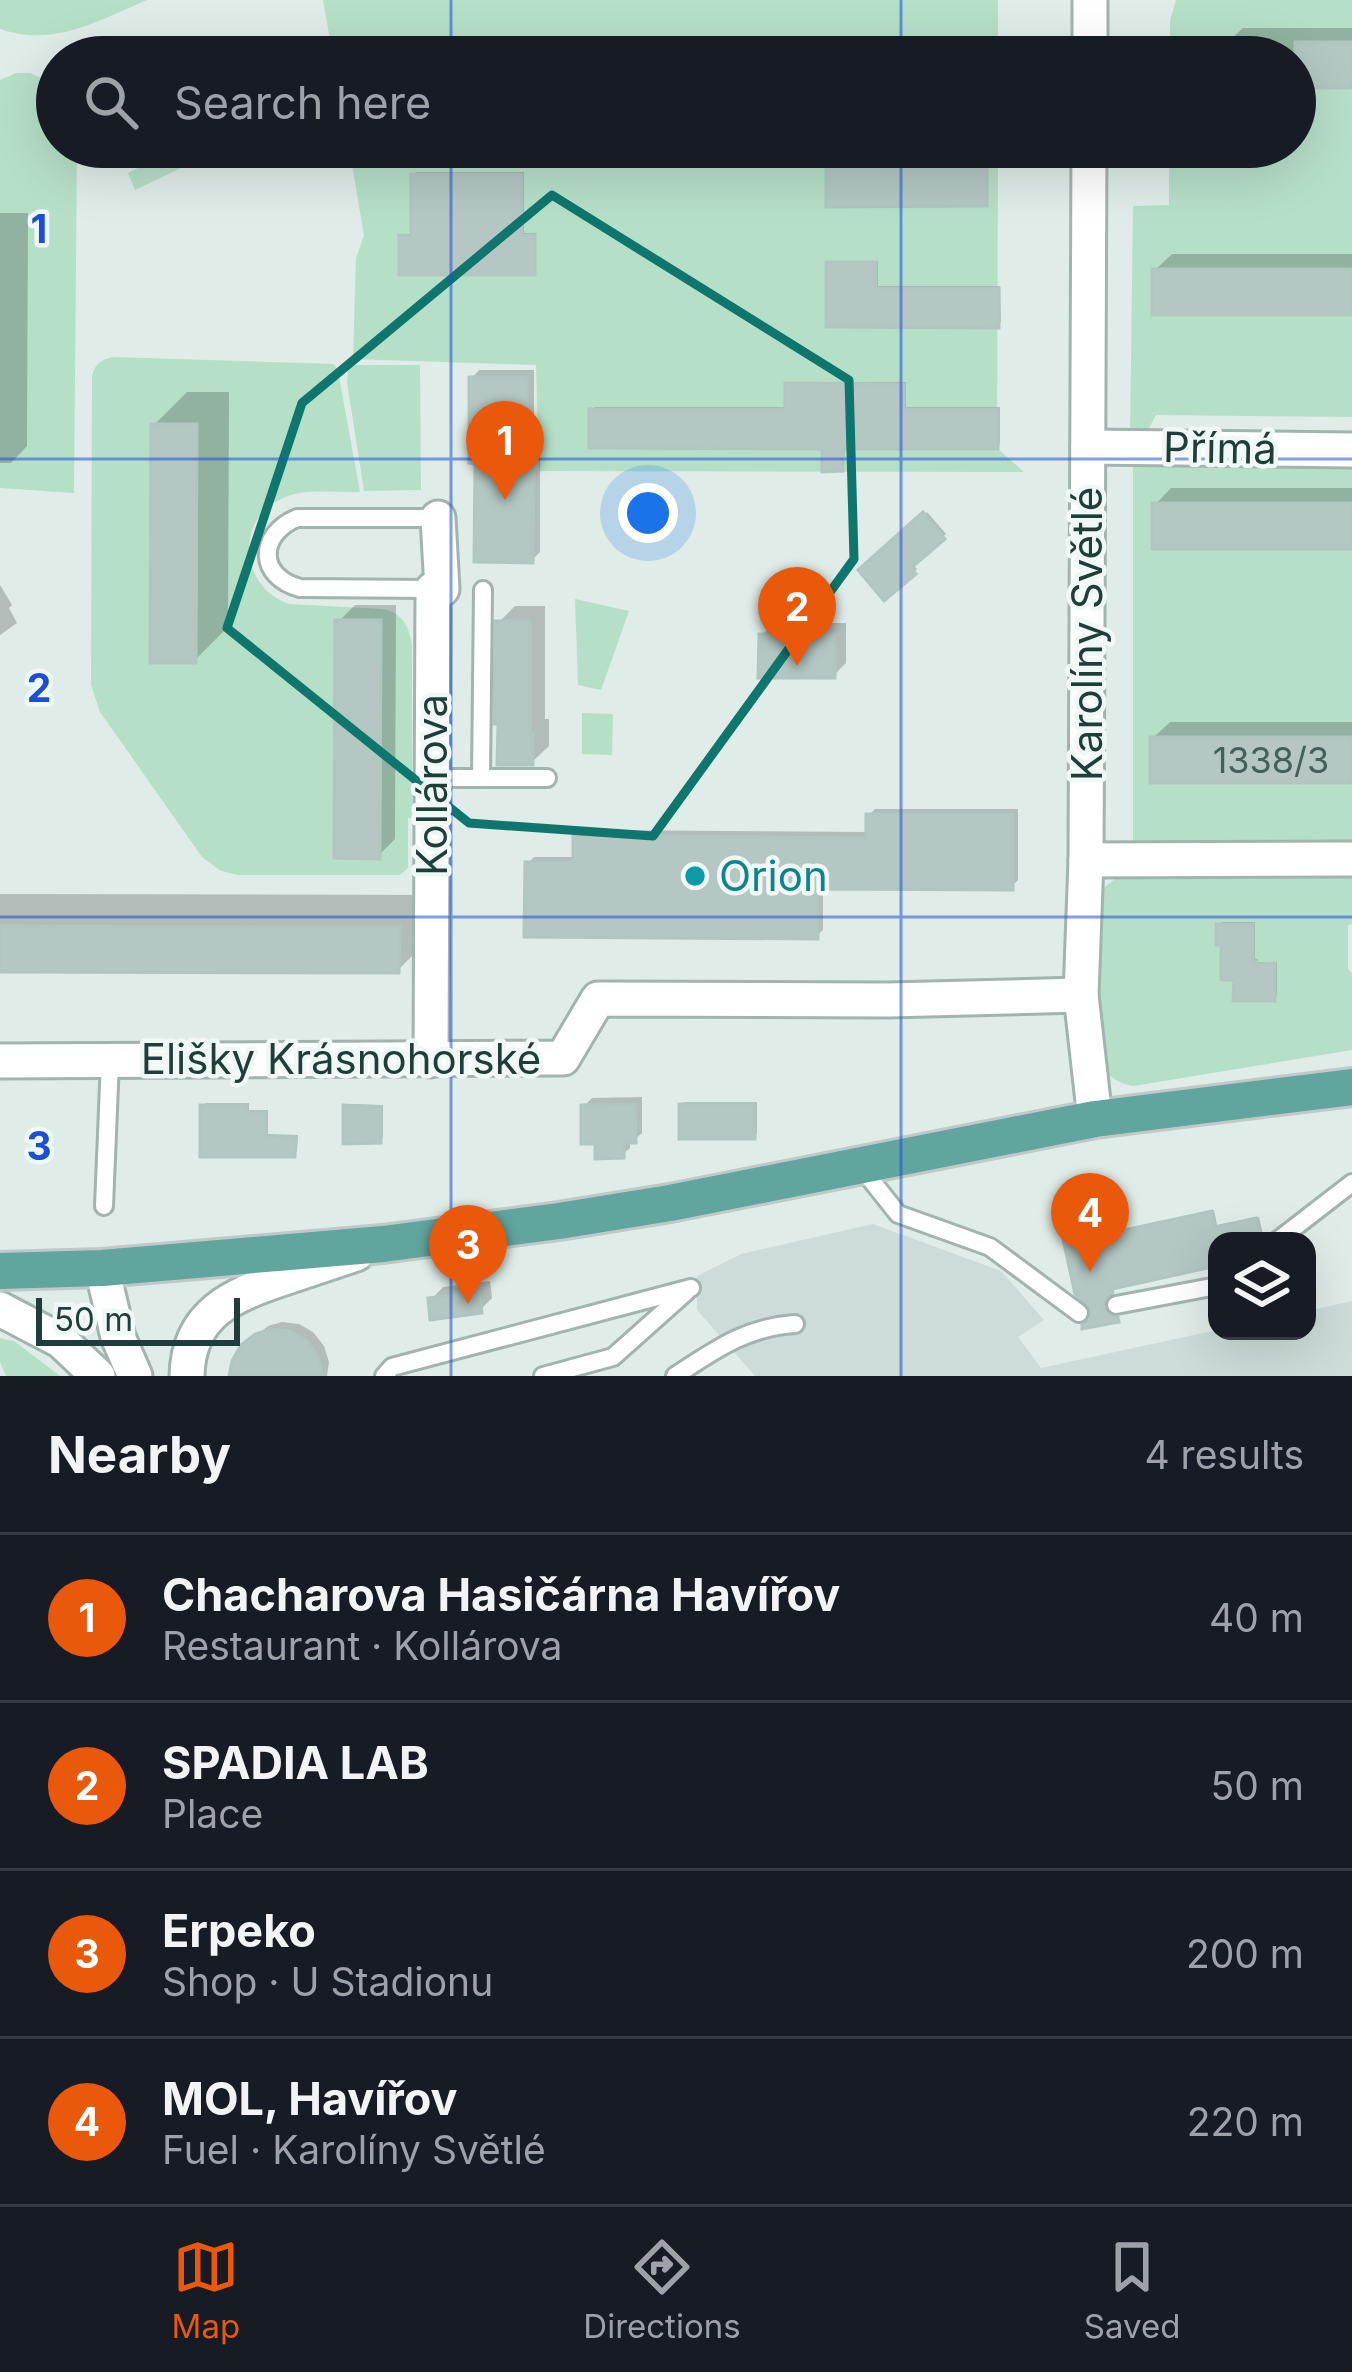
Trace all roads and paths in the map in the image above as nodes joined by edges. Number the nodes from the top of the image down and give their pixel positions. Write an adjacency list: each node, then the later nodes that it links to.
1 (1090, 0): 2 (street)
2 (1090, 36)
3 (1089, 168): 4 (street, Karolíny Světlé)
4 (1088, 447): 5 (street, Přímá); 13 (street, Karolíny Světlé)
5 (1352, 450)
6 (438, 518): 7 (street, Kollárova); 7 (lane)
7 (434, 589): 9 (street, Kollárova)
8 (483, 590): 10 (lane)
9 (432, 778): 10 (lane); 15 (street, Kollárova)
10 (481, 778): 11 (lane)
11 (547, 778)
12 (1352, 859): 13 (street)
13 (1086, 860): 14 (street, Karolíny Světlé)
14 (1081, 994): 15 (street, Elišky Krásnohorské); 19 (street, Karolíny Světlé)
15 (431, 1060): 17 (street, Elišky Krásnohorské)
16 (0, 1061): 17 (street, Elišky Krásnohorské)
17 (110, 1061): 22 (lane)
18 (1352, 1087): 19 (main road)
19 (1095, 1119): 20 (main road)
20 (859, 1166): 24 (main road); 30 (lane)
21 (1352, 1183): 23 (lane)
22 (104, 1206)
23 (1289, 1232)
24 (383, 1244): 25 (main road); 34 (street)
25 (102, 1268): 26 (main road); 33 (street)
26 (0, 1271)
27 (1208, 1288): 28 (lane)
28 (1115, 1305)
29 (0, 1309): 32 (street)
30 (1079, 1313)
31 (795, 1324): 37 (lane)
32 (98, 1376)
33 (135, 1376)
34 (187, 1376)
35 (384, 1376): 36 (lane)
36 (543, 1376)
37 (675, 1376)

